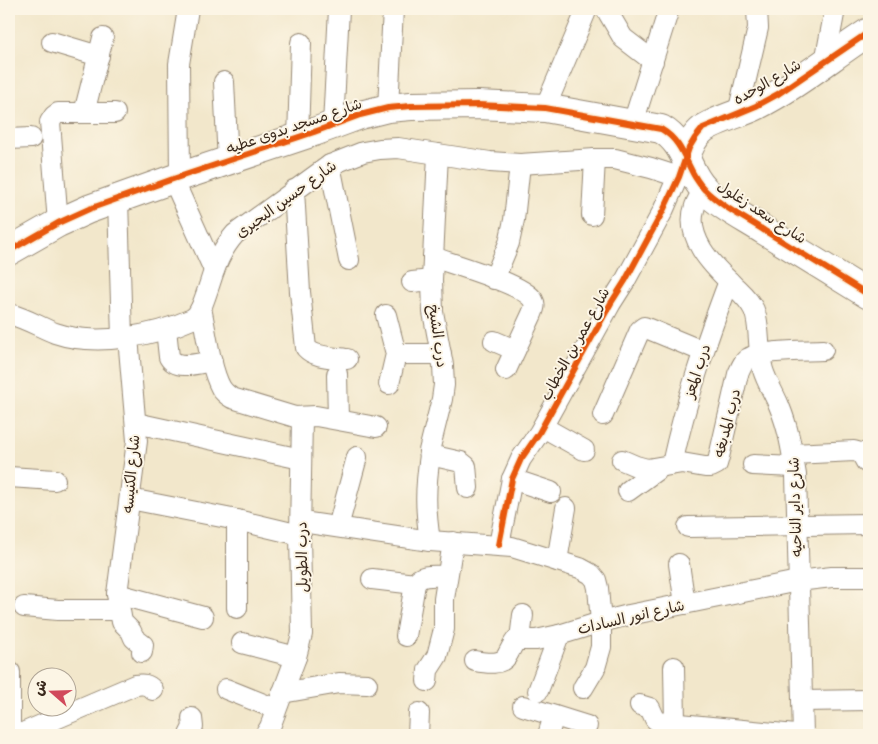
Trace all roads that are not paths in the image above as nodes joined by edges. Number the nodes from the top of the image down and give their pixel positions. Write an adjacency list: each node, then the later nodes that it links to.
1 (188, 9): 31 (street)
2 (339, 9): 21 (street)
3 (393, 9): 15 (street)
4 (586, 9): 16 (street)
5 (606, 9): 12 (street)
6 (669, 9): 12 (street)
7 (757, 9): 19 (street)
8 (835, 9): 13 (street)
9 (869, 32): 13 (street, شارع الوحده)
10 (52, 42): 17 (street)
11 (301, 43): 23 (street)
12 (652, 61): 20 (street)
13 (825, 62): 19 (street, شارع الوحده)
14 (224, 82): 27 (street)
15 (388, 108): 16 (street, شارع مسجد بدوى عطيه); 21 (street, شارع مسجد بدوى عطيه)
16 (545, 108): 20 (street, شارع مسجد بدوى عطيه)
17 (84, 113): 18 (street); 36 (street)
18 (115, 113)
19 (738, 113): 30 (street, شارع الوحده)
20 (633, 124): 30 (street, شارع سعد زغلول)
21 (333, 125): 23 (street, شارع مسجد بدوى عطيه)
22 (30, 138): 24 (street)
23 (298, 138): 27 (street, شارع مسجد بدوى عطيه)
24 (9, 140)
25 (438, 154): 28 (street, شارع حسين البحيرى); 29 (street, شارع حسين البحيرى); 38 (street, درب الشيخ)
26 (595, 159): 28 (street, شارع حسين البحيرى); 30 (street, شارع حسين البحيرى); 35 (street)
27 (228, 162): 31 (street, شارع مسجد بدوى عطيه)
28 (520, 164): 41 (street)
29 (330, 165): 33 (street, شارع حسين البحيرى); 39 (street)
30 (682, 168): 32 (street, شارع سعد زغلول); 65 (street, شارع عمر بن الخطاب)
31 (177, 178): 34 (street, شارع مسجد بدوى عطيه); 40 (street)
32 (703, 189): 43 (street, شارع داير الناحيه); 45 (street, شارع سعد زغلول)
33 (294, 190): 40 (street, شارع حسين البحيرى); 63 (street)
34 (118, 199): 36 (street, شارع مسجد بدوى عطيه); 50 (street, شارع الكنيسه)
35 (592, 215)
36 (58, 223): 37 (street, شارع مسجد بدوى عطيه)
37 (9, 251)
38 (432, 257): 41 (street); 42 (street, درب الشيخ)
39 (349, 260)
40 (214, 270): 46 (street, شارع حسين البحيرى)
41 (494, 279): 52 (street)
42 (432, 280): 44 (street); 56 (street, درب الشيخ)
43 (729, 281): 54 (street, درب المعز); 57 (street, شارع داير الناحيه)
44 (412, 282)
45 (869, 295)
46 (201, 308): 49 (street); 58 (street)
47 (9, 314): 50 (street)
48 (386, 315): 55 (street)
49 (166, 330): 50 (street); 58 (street)
50 (125, 338): 64 (street, شارع الكنيسه)
51 (494, 341): 52 (street)
52 (515, 350): 59 (street)
53 (823, 350): 57 (street)
54 (702, 351): 61 (street); 74 (street, درب المعز)
55 (396, 354): 56 (street); 60 (street)
56 (441, 354): 68 (street, درب الشيخ)
57 (759, 354): 72 (street, شارع داير الناحيه); 74 (street, درب المدبغه)
58 (212, 361): 62 (street)
59 (506, 370)
60 (390, 384)
61 (603, 415)
62 (302, 417): 63 (street); 70 (street, درب الطويل)
63 (338, 419): 66 (street)
64 (136, 423): 70 (street); 82 (street, شارع الكنيسه)
65 (543, 426): 67 (street); 77 (street, شارع عمر بن الخطاب)
66 (376, 427)
67 (584, 450)
68 (430, 455): 79 (street); 90 (street, درب الشيخ)
69 (357, 457): 87 (street)
70 (301, 458): 89 (street, درب الطويل)
71 (622, 460): 74 (street, درب المدبغه)
72 (794, 461): 73 (street); 75 (street); 86 (street, شارع داير الناحيه)
73 (866, 462)
74 (667, 465): 80 (street)
75 (753, 465)
76 (9, 477): 78 (street)
77 (512, 479): 81 (street); 92 (street, شارع عمر بن الخطاب)
78 (55, 480)
79 (468, 488)
80 (628, 491)
81 (551, 492)
82 (130, 499): 84 (street); 100 (street, شارع الكنيسه)
83 (566, 508): 93 (street)
84 (237, 520): 89 (street); 103 (street)
85 (869, 524): 86 (street)
86 (797, 526): 88 (street); 98 (street, شارع داير الناحيه)
87 (338, 527): 89 (street); 90 (street)
88 (688, 527)
89 (301, 528): 112 (street, درب الطويل)
90 (430, 542): 91 (street)
91 (453, 542): 92 (street); 95 (street)
92 (498, 545): 93 (street)
93 (557, 561): 106 (street)
94 (679, 564): 101 (street)
95 (447, 576): 99 (street); 116 (street)
96 (869, 577): 98 (street, شارع انور السادات)
97 (372, 579): 99 (street)
98 (798, 581): 101 (street, شارع انور السادات); 124 (street, شارع داير الناحيه)
99 (415, 584): 108 (street)
100 (118, 602): 102 (street); 105 (street); 111 (street)
101 (685, 604): 106 (street, شارع انور السادات)
102 (24, 607)
103 (237, 608)
104 (523, 616): 109 (street)
105 (203, 617)
106 (601, 622): 107 (street, شارع انور السادات); 118 (street)
107 (559, 635): 109 (street, شارع انور السادات); 121 (street)
108 (406, 636)
109 (520, 639): 113 (street)
110 (242, 643): 112 (street)
111 (142, 652)
112 (296, 657): 123 (street, درب الطويل)
113 (475, 661)
114 (674, 667): 130 (street)
115 (10, 672): 131 (street)
116 (427, 681)
117 (367, 684): 123 (street)
118 (583, 688)
119 (226, 689): 123 (street)
120 (153, 690): 132 (street)
121 (538, 691)
122 (869, 700): 124 (street)
123 (279, 701): 133 (street, درب الطويل)
124 (802, 701): 137 (street, شارع داير الناحيه)
125 (640, 705): 130 (street)
126 (523, 706): 128 (street)
127 (419, 713): 134 (street)
128 (554, 716): 129 (street); 135 (street)
129 (587, 726)
130 (664, 727): 136 (street)
131 (10, 735)
132 (18, 735)
133 (265, 735)
134 (418, 735)
135 (548, 735)
136 (796, 735)
137 (803, 735)

